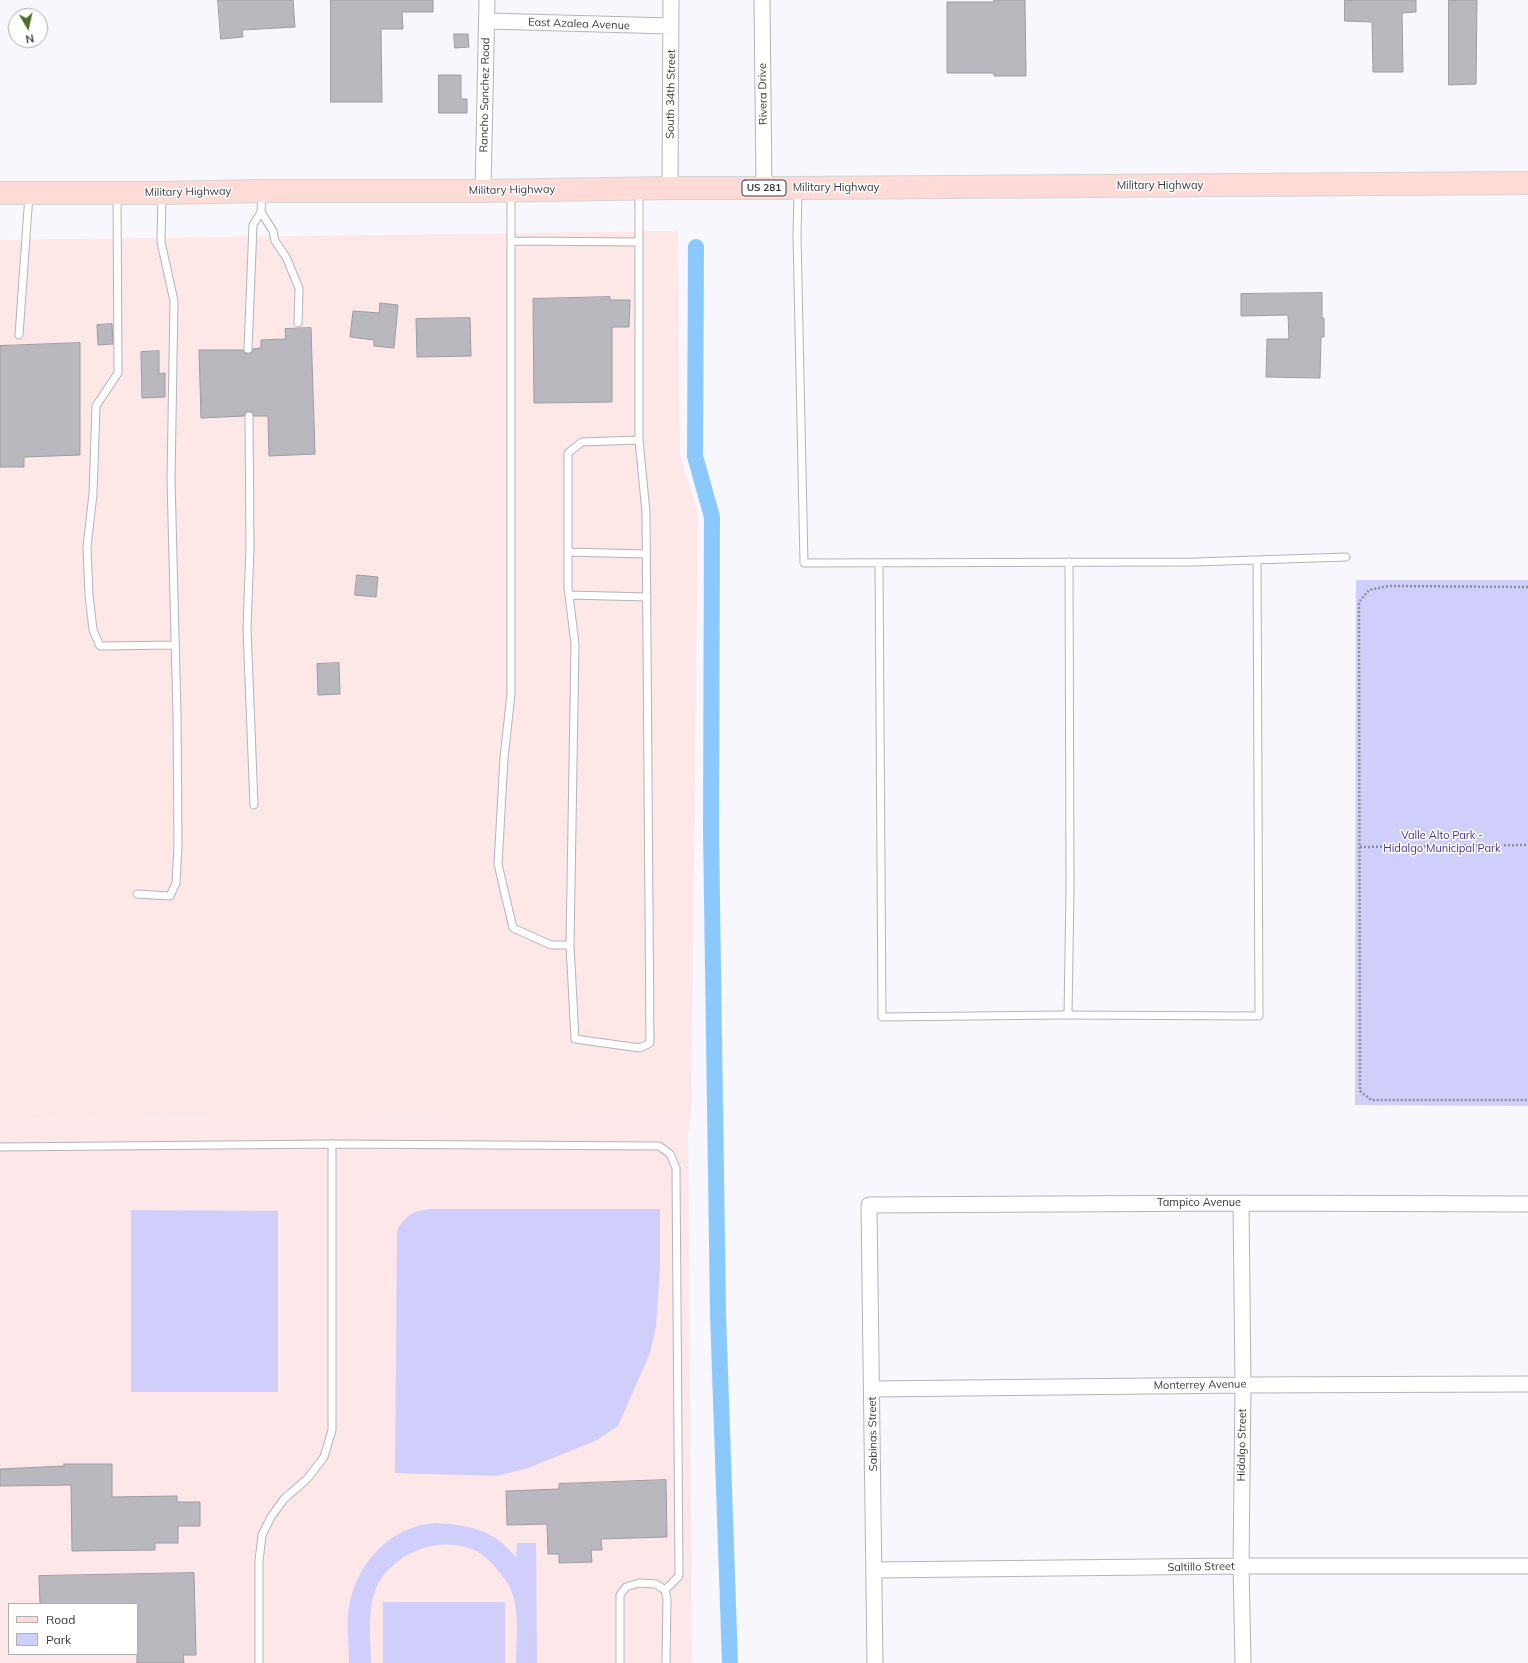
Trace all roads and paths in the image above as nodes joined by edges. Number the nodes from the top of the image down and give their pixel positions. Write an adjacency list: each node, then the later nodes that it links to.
1 (487, 0): 4 (street, Rancho Sanchez Road)
2 (671, 0): 5 (street, South 34th Street)
3 (762, 0): 9 (street, Rivera Drive)
4 (487, 21): 5 (street, East Azalea Avenue); 13 (street, Rancho Sanchez Road)
5 (671, 26): 8 (street, South 34th Street)
6 (1528, 183): 10 (main road, Military Highway / US 281)
7 (639, 188): 8 (main road, Military Highway / US 281); 12 (main road, Military Highway / US 281); 20 (lane)
8 (670, 188): 9 (main road, Military Highway / US 281)
9 (764, 188): 10 (main road, Military Highway / US 281)
10 (798, 188): 31 (lane)
11 (262, 190): 13 (main road, Military Highway / US 281); 17 (main road, Military Highway / US 281); 18 (lane)
12 (511, 190): 13 (main road, Military Highway / US 281); 19 (lane)
13 (483, 191)
14 (0, 193): 15 (main road, Military Highway / US 281)
15 (30, 193): 16 (main road, Military Highway / US 281); 22 (lane)
16 (117, 193): 17 (main road, Military Highway / US 281); 35 (lane)
17 (162, 193): 35 (lane)
18 (261, 212): 21 (lane); 23 (lane)
19 (511, 241): 20 (lane); 40 (lane)
20 (639, 242): 25 (lane)
21 (298, 323)
22 (19, 335)
23 (248, 350)
24 (249, 416): 36 (lane)
25 (639, 440): 26 (lane); 27 (lane)
26 (568, 552): 27 (lane); 33 (lane)
27 (646, 554): 34 (lane)
28 (1346, 557): 29 (lane)
29 (1257, 560): 30 (lane); 41 (lane)
30 (1069, 562): 31 (lane); 41 (lane)
31 (879, 563): 41 (lane)
32 (1528, 587): 38 (path)
33 (569, 595): 34 (lane); 40 (lane)
34 (647, 597): 40 (lane)
35 (175, 645): 39 (lane)
36 (254, 806)
37 (1528, 845): 38 (path)
38 (1360, 847): 42 (path)
39 (137, 894)
40 (570, 945)
41 (1068, 1015)
42 (1528, 1100)
43 (332, 1144): 44 (lane); 54 (lane); 55 (lane)
44 (0, 1147)
45 (1240, 1203): 46 (street, Tampico Avenue); 47 (street, Tampico Avenue); 49 (street, Hidalgo Street)
46 (1528, 1204)
47 (869, 1205): 50 (street, Sabinas Street)
48 (1528, 1384): 49 (street, Monterrey Avenue)
49 (1243, 1385): 50 (street, Monterrey Avenue); 51 (street, Hidalgo Street)
50 (872, 1389): 53 (street, Sabinas Street)
51 (1241, 1566): 52 (street, Saltillo Street); 53 (street, Saltillo Street); 59 (street, Hidalgo Street)
52 (1528, 1566)
53 (874, 1570): 58 (street, Sabinas Street)
54 (665, 1590): 56 (lane); 57 (lane)
55 (259, 1663)
56 (620, 1663)
57 (666, 1663)
58 (875, 1663)
59 (1243, 1663)

